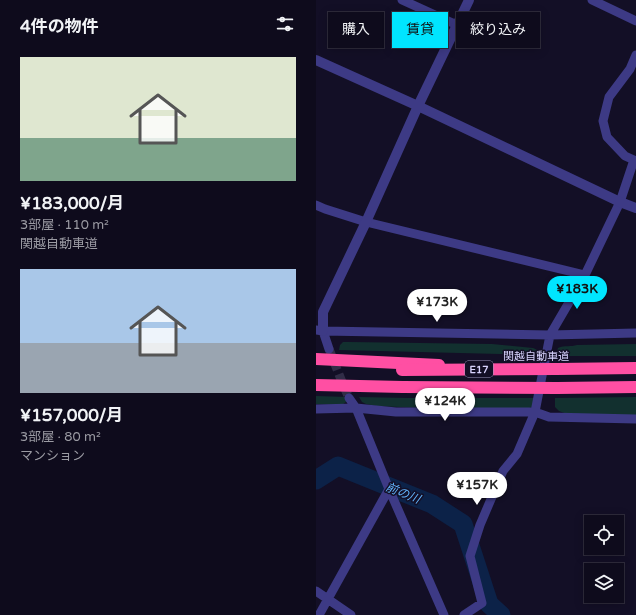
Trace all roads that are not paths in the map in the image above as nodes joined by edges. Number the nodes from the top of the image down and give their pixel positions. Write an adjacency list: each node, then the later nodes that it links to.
1 (402, 0): 6 (street)
2 (469, 0): 4 (street)
3 (592, 0): 5 (street)
4 (463, 12)
5 (636, 21)
6 (456, 26)
7 (456, 28): 10 (street)
8 (636, 55): 11 (street)
9 (316, 60): 10 (street)
10 (418, 106): 12 (street); 15 (street)
11 (635, 159): 12 (street)
12 (620, 202): 14 (street); 16 (street)
13 (316, 205): 15 (street)
14 (636, 208)
15 (366, 222): 16 (street); 17 (street)
16 (585, 275): 19 (street)
17 (320, 330): 19 (street); 20 (street)
18 (636, 333): 19 (street)
19 (550, 335): 30 (street)
20 (329, 349)
21 (316, 359): 22 (highway)
22 (403, 366): 23 (highway, 関越自動車道 / E17); 24 (highway, 関越自動車道 / E17, bridge)
23 (316, 367)
24 (636, 368)
25 (316, 385): 26 (highway, E17, bridge)
26 (636, 387)
27 (350, 398): 28 (street)
28 (356, 408): 29 (street); 30 (street); 32 (street)
29 (316, 409)
30 (535, 412): 31 (street); 38 (street)
31 (636, 419)
32 (389, 489): 34 (street); 37 (street)
33 (316, 591): 34 (street)
34 (328, 599): 35 (street); 36 (street)
35 (319, 615)
36 (351, 615)
37 (444, 615)
38 (464, 615)

